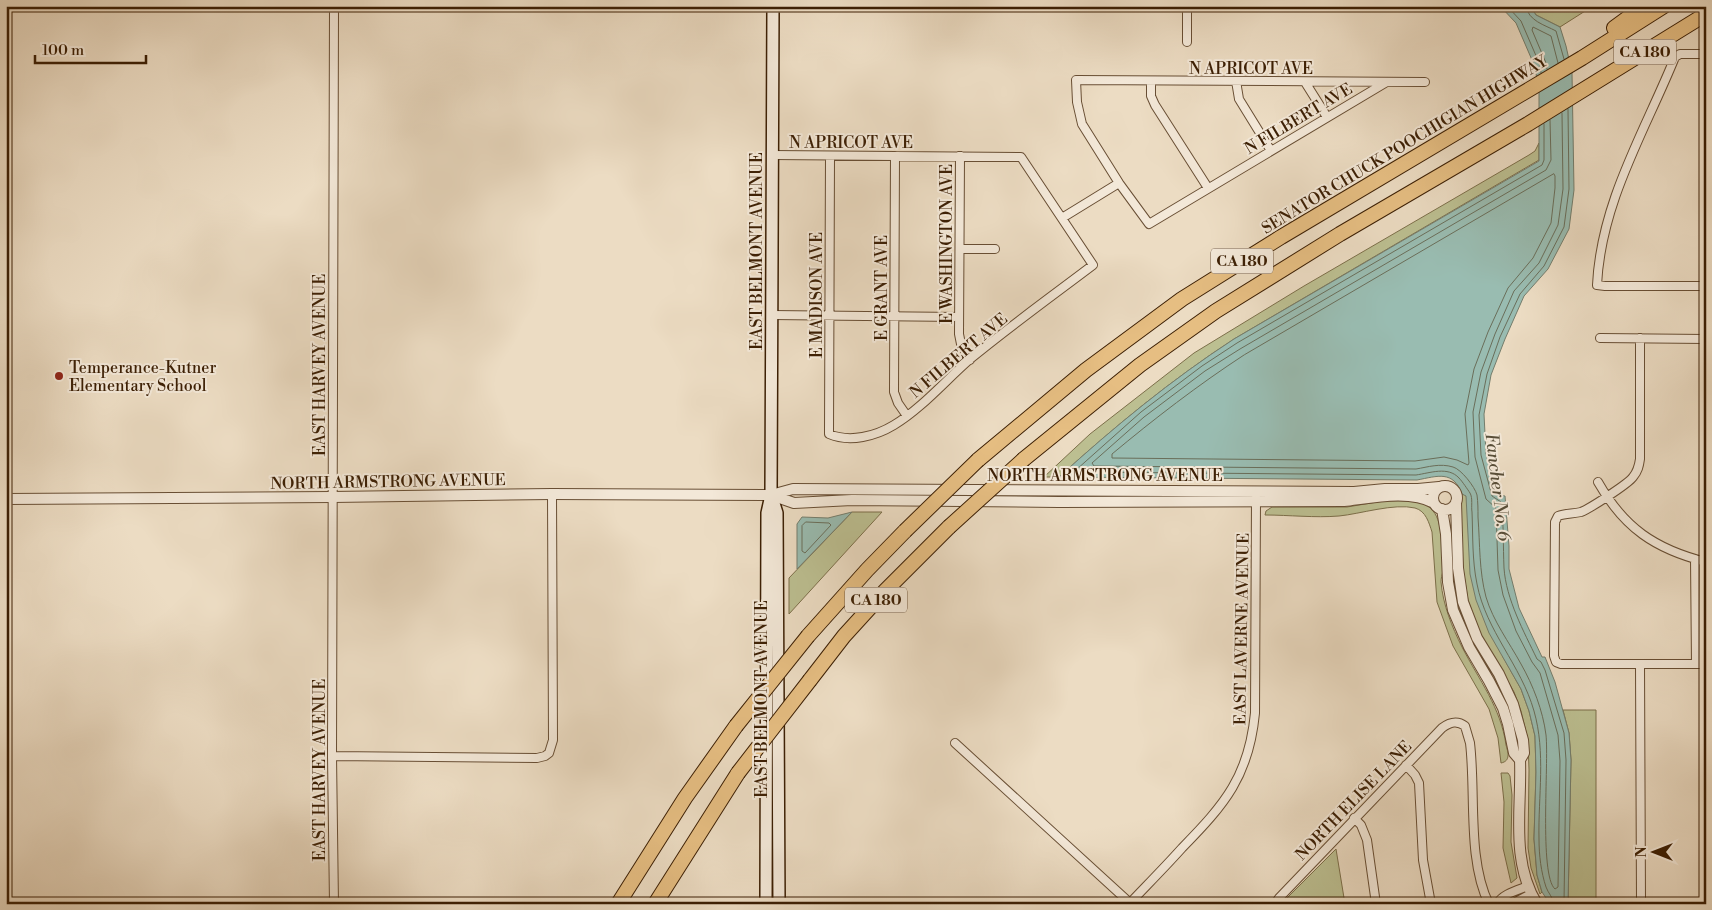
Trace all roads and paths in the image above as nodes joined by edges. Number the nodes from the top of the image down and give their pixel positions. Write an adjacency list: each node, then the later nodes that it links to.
1 (334, 6): 43 (street, EAST HARVEY AVENUE)
2 (773, 6): 17 (main road, EAST BELMONT AVENUE)
3 (1186, 6): 7 (street)
4 (1644, 6): 9 (highway)
5 (1664, 6): 9 (highway, SENATOR CHUCK POOCHIGIAN HIGHWAY / CA 180)
6 (1704, 15): 64 (highway, CA 180, bridge)
7 (1186, 42)
8 (1706, 54): 26 (street)
9 (1582, 58): 57 (highway, SENATOR CHUCK POOCHIGIAN HIGHWAY / CA 180, bridge)
10 (1151, 81): 11 (street, N APRICOT AVE); 21 (street, N APRICOT AVE); 22 (street)
11 (1236, 82): 12 (street, N APRICOT AVE); 16 (street)
12 (1305, 82): 13 (street, N APRICOT AVE); 15 (street)
13 (1385, 82): 14 (street, N APRICOT AVE); 15 (street, N FILBERT AVE)
14 (1425, 82)
15 (1327, 117): 16 (street, N FILBERT AVE)
16 (1271, 151): 22 (street, N FILBERT AVE)
17 (772, 156): 18 (street, N APRICOT AVE); 27 (main road, EAST BELMONT AVENUE)
18 (830, 156): 19 (street, N APRICOT AVE); 28 (street, E MADISON AVE)
19 (896, 156): 20 (street, N APRICOT AVE); 29 (street, E GRANT AVE)
20 (960, 156): 23 (street, N APRICOT AVE); 24 (street, E WASHINGTON AVE)
21 (1119, 183): 22 (street, N FILBERT AVE); 23 (street)
22 (1208, 188)
23 (1062, 218): 34 (street, N FILBERT AVE)
24 (960, 249): 25 (street); 30 (street, E WASHINGTON AVE)
25 (995, 249)
26 (1706, 286)
27 (772, 315): 28 (street); 40 (main road, EAST BELMONT AVENUE)
28 (830, 316): 29 (street); 36 (street, E MADISON AVE)
29 (894, 316): 30 (street); 35 (street, E GRANT AVE)
30 (959, 317): 34 (street, E WASHINGTON AVE)
31 (1600, 338): 32 (street)
32 (1640, 338): 33 (street); 42 (street)
33 (1706, 339)
34 (970, 360): 35 (street, N FILBERT AVE)
35 (907, 416): 36 (street, N FILBERT AVE)
36 (829, 434)
37 (1598, 482): 42 (street)
38 (1439, 487): 41 (street, NORTH ARMSTRONG AVENUE); 45 (street); 46 (street)
39 (552, 494): 40 (street, NORTH ARMSTRONG AVENUE); 43 (street, NORTH ARMSTRONG AVENUE); 53 (street)
40 (771, 495): 41 (street, NORTH ARMSTRONG AVENUE); 65 (main road, EAST BELMONT AVENUE); 66 (main road, EAST BELMONT AVENUE)
41 (1256, 496): 46 (street, NORTH ARMSTRONG AVENUE); 59 (street, EAST LAVERNE AVENUE)
42 (1606, 496): 47 (street); 49 (street)
43 (332, 498): 44 (street, NORTH ARMSTRONG AVENUE); 53 (street, EAST HARVEY AVENUE)
44 (6, 499)
45 (1456, 502): 46 (street); 54 (street)
46 (1438, 506): 54 (street)
47 (1695, 559): 48 (street); 50 (street)
48 (1706, 562)
49 (1640, 664): 50 (street); 60 (street)
50 (1696, 664): 51 (street)
51 (1706, 664)
52 (955, 743): 59 (street)
53 (332, 756): 61 (street, EAST HARVEY AVENUE)
54 (1520, 760): 58 (street)
55 (1406, 765): 56 (street, NORTH ELISE LANE); 69 (street); 70 (street, NORTH ELISE LANE)
56 (1354, 818): 67 (street, NORTH ELISE LANE); 68 (street)
57 (640, 867): 62 (highway); 63 (highway, SENATOR CHUCK POOCHIGIAN HIGHWAY / CA 180)
58 (1530, 890): 71 (street); 72 (street); 73 (street)
59 (1130, 903)
60 (1641, 903): 74 (street)
61 (334, 904)
62 (611, 904)
63 (618, 904)
64 (656, 904)
65 (766, 904)
66 (779, 904)
67 (1275, 904)
68 (1376, 904)
69 (1431, 904)
70 (1489, 904)
71 (1497, 904)
72 (1512, 904)
73 (1537, 904)
74 (1706, 904)

